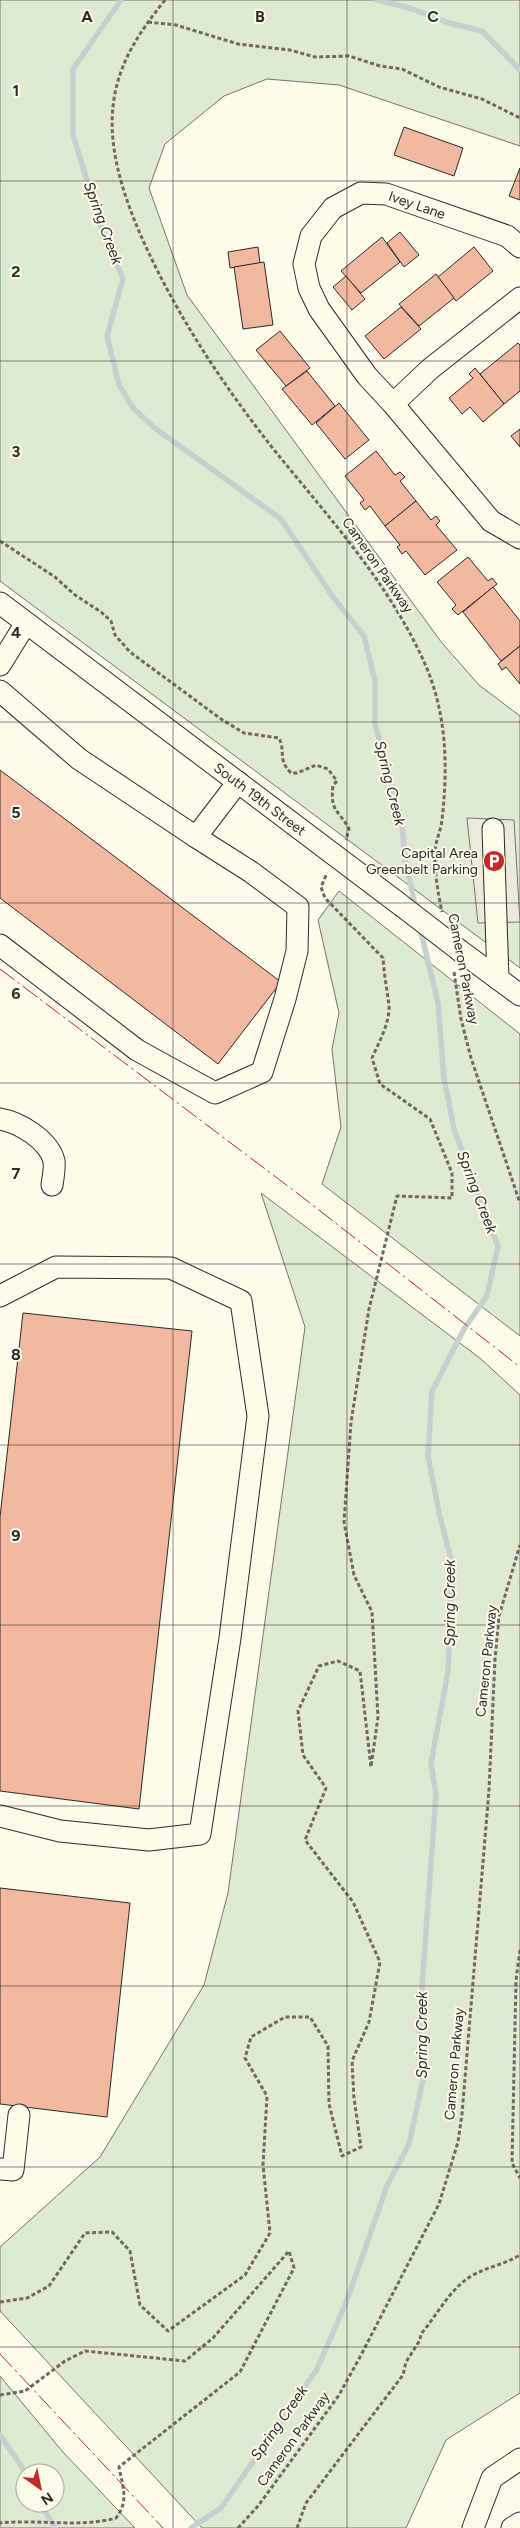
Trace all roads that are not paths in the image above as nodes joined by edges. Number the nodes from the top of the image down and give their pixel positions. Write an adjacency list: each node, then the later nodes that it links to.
1 (520, 247): 3 (street, Ivey Lane)
2 (520, 298): 3 (street)
3 (393, 404): 4 (street, Ivey Lane)
4 (519, 536)
5 (0, 603): 6 (street, South 19th Street)
6 (26, 623): 7 (street); 9 (street, South 19th Street)
7 (0, 665)
8 (0, 691): 11 (street)
9 (238, 782): 11 (street); 13 (street, South 19th Street, bridge)
10 (493, 829): 13 (street)
11 (196, 837): 12 (street)
12 (0, 945)
13 (498, 979): 14 (street, South 19th Street)
14 (520, 995)
15 (0, 1119): 16 (street)
16 (52, 1185)
17 (0, 1296): 18 (street)
18 (0, 1816)
19 (19, 2115): 20 (street)
20 (0, 2168)
21 (520, 2460): 23 (street)
22 (520, 2522): 24 (street)
23 (473, 2528)
24 (512, 2528)

